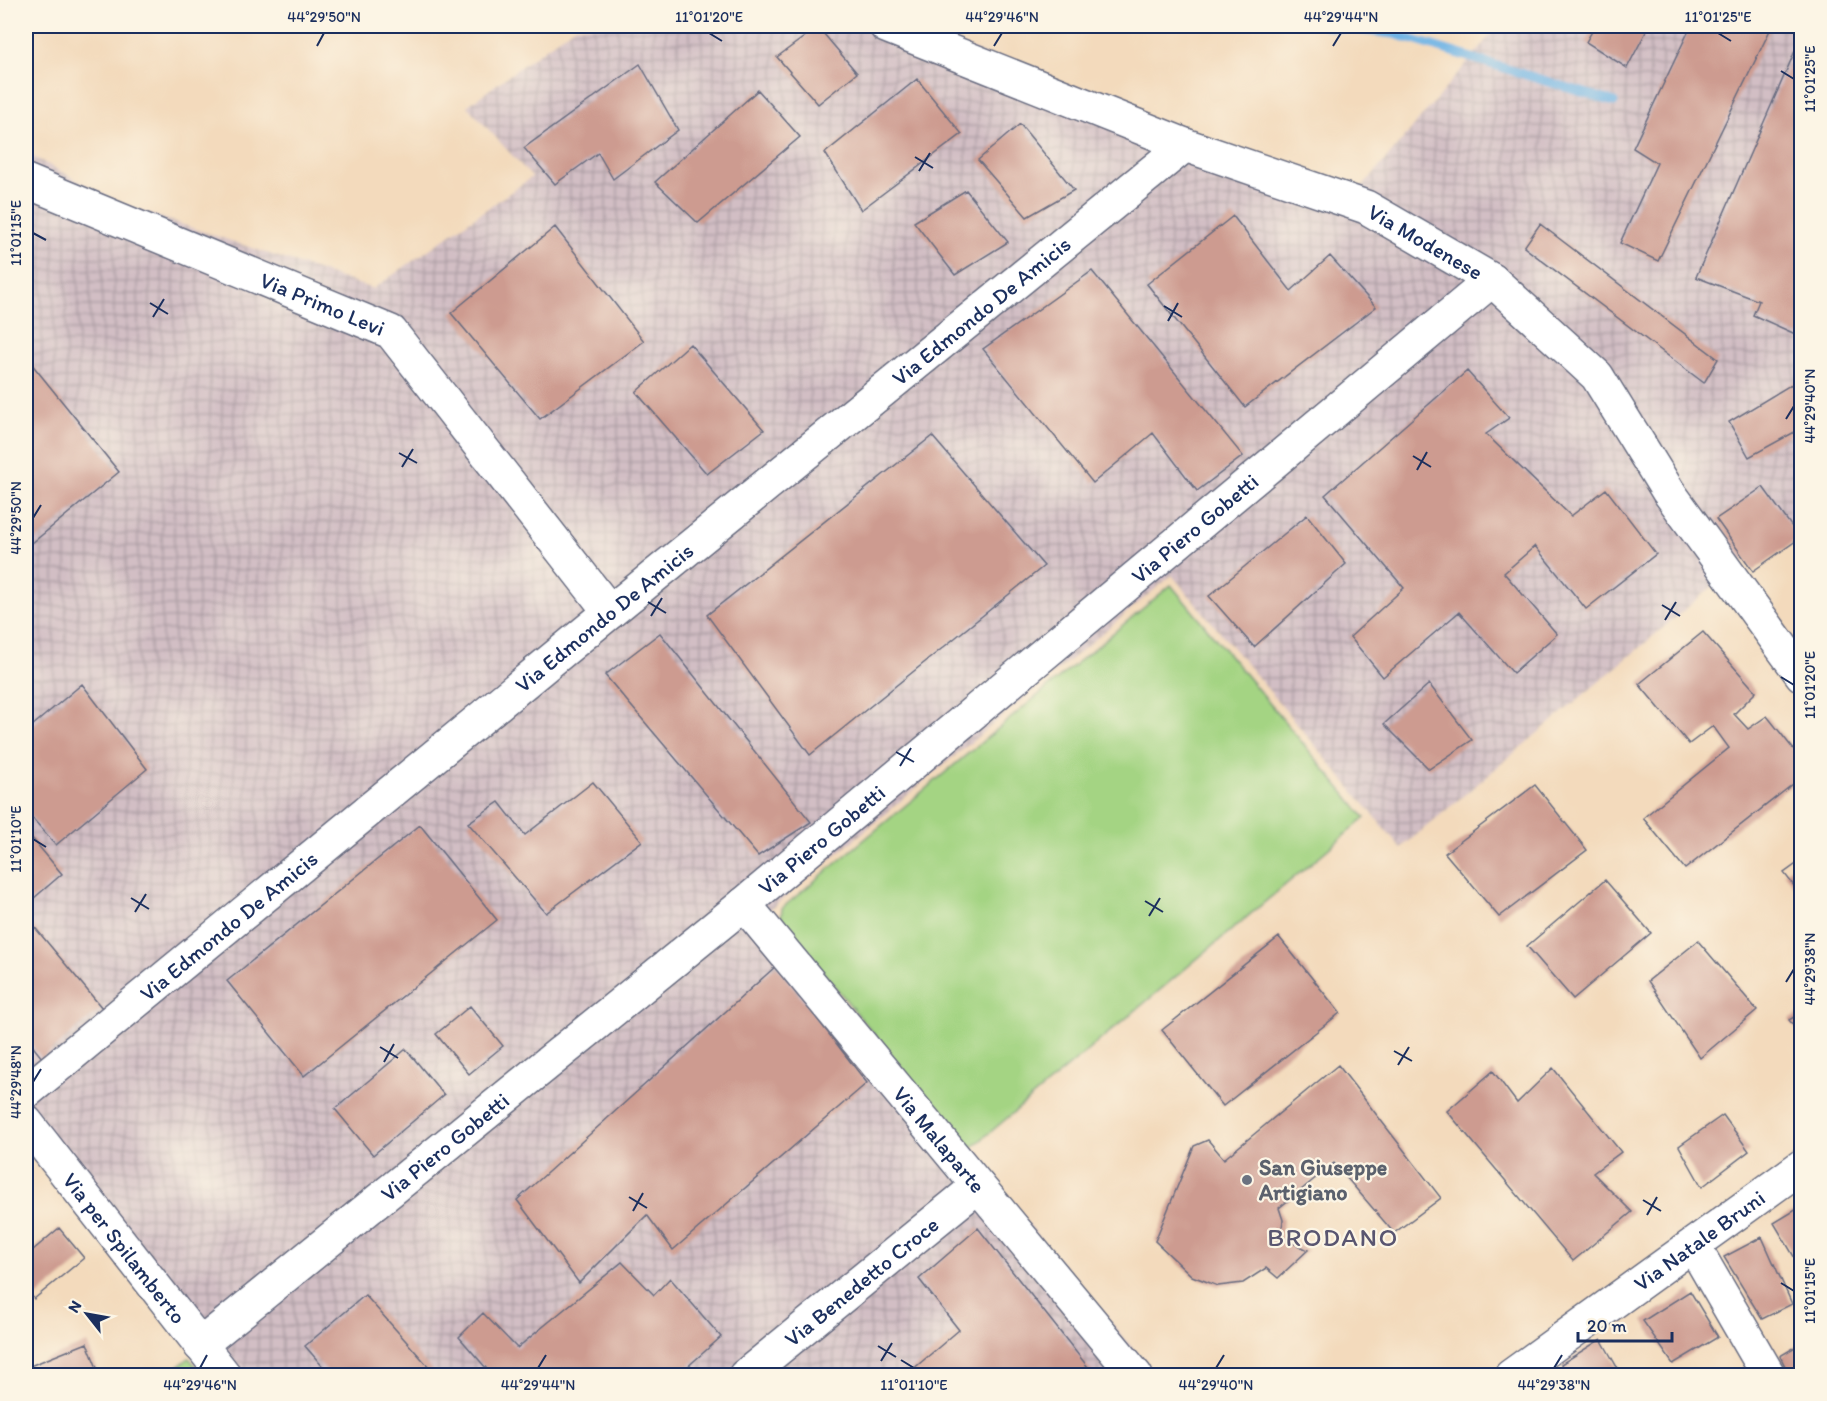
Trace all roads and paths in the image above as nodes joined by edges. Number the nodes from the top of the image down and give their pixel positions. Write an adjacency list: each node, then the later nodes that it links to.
1 (886, 26): 2 (street, Via Modenese)
2 (1185, 145): 4 (street, Via Modenese); 5 (street, Via Edmondo De Amicis)
3 (26, 181): 5 (street, Via Primo Levi)
4 (1492, 280): 6 (street, Via Modenese); 7 (street, Via Piero Gobetti)
5 (610, 612): 8 (street, Via Edmondo De Amicis)
6 (1802, 675)
7 (744, 904): 11 (street, Via Malaparte); 13 (street, Via Piero Gobetti)
8 (26, 1092)
9 (26, 1122): 13 (street, Via per Spilamberto)
10 (1802, 1166): 12 (street, Via Natale Bruni)
11 (978, 1186): 16 (street, Via Benedetto Croce); 17 (street, Via Malaparte)
12 (1693, 1245): 14 (street, Via Natale Bruni); 18 (street)
13 (200, 1345): 15 (street, Via per Spilamberto)
14 (1530, 1370)
15 (225, 1376)
16 (745, 1376)
17 (1136, 1376)
18 (1769, 1376)

